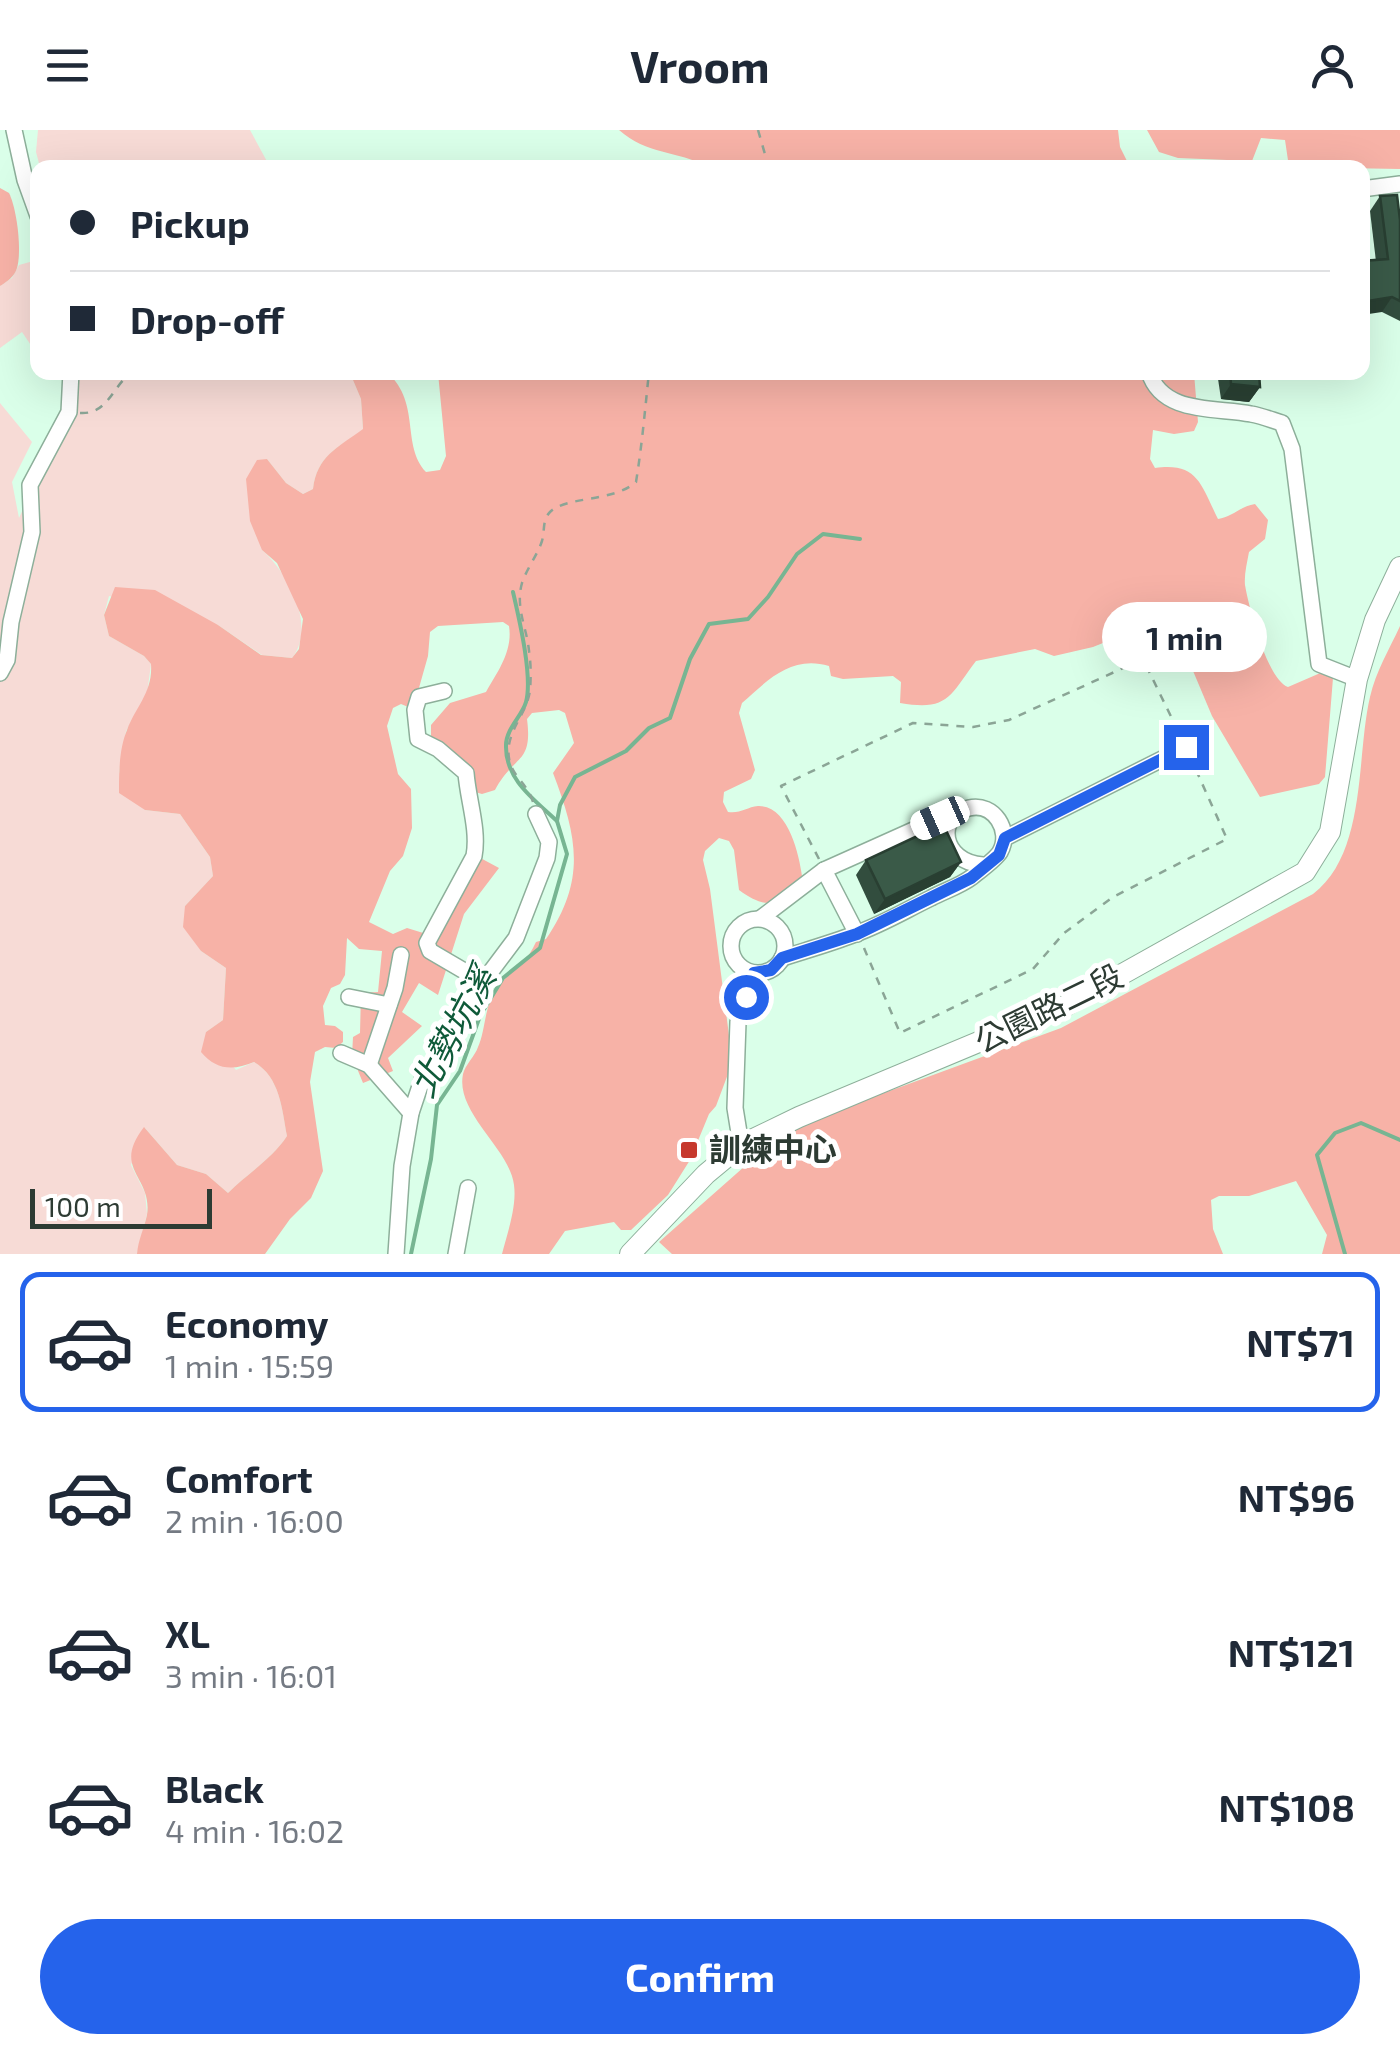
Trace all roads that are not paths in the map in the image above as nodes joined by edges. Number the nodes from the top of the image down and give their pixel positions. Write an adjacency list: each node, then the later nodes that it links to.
1 (14, 130): 4 (street)
2 (1400, 184): 3 (street)
3 (1370, 188)
4 (30, 194)
5 (71, 380): 8 (street)
6 (1151, 380): 9 (street)
7 (1400, 568): 9 (main road, 公園路二段)
8 (0, 673)
9 (1357, 679): 28 (main road, 公園路二段)
10 (444, 690): 22 (street)
11 (1186, 747): 14 (street)
12 (536, 814): 22 (street)
13 (953, 818): 14 (street); 15 (street); 16 (street)
14 (1005, 838): 15 (street)
15 (984, 865): 18 (street)
16 (824, 870): 17 (street); 18 (street)
17 (761, 918): 20 (street); 21 (street)
18 (857, 934): 20 (street)
19 (401, 955): 24 (street)
20 (782, 958): 21 (street)
21 (754, 973): 28 (street)
22 (482, 982): 27 (street)
23 (349, 997): 24 (street)
24 (389, 1006): 26 (street)
25 (341, 1053): 26 (street)
26 (370, 1065): 27 (street)
27 (412, 1113): 30 (street)
28 (741, 1145): 32 (main road, 公園路二段)
29 (468, 1188): 31 (street)
30 (396, 1254)
31 (456, 1254)
32 (630, 1254)

